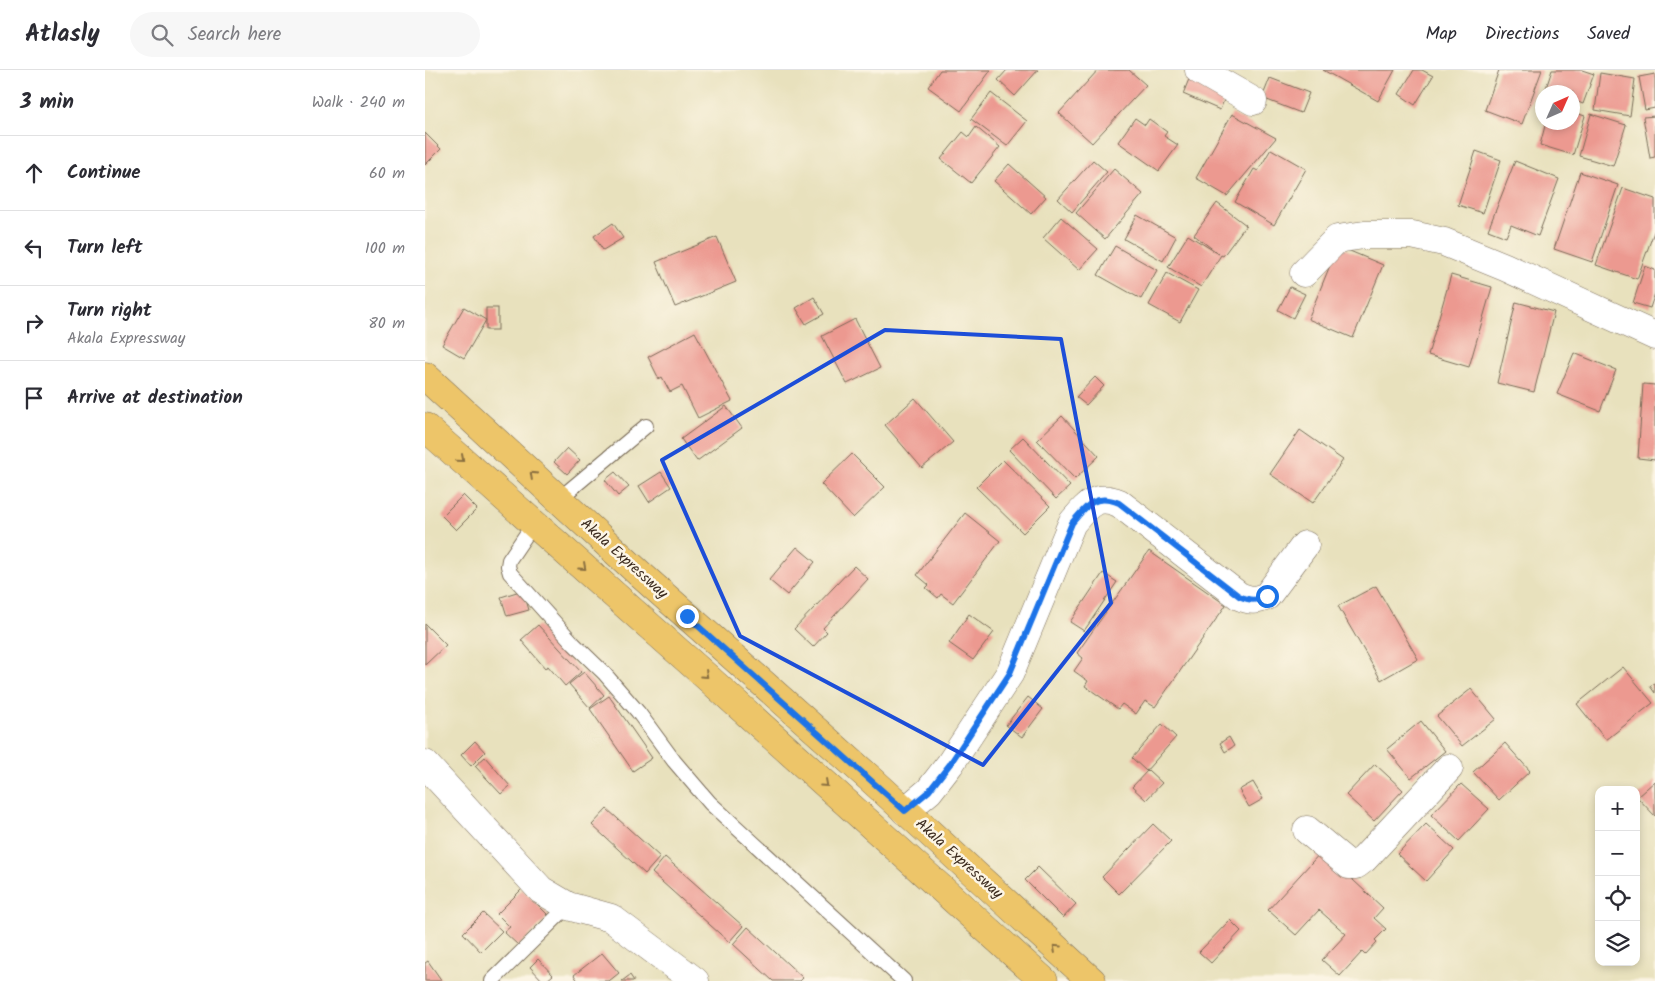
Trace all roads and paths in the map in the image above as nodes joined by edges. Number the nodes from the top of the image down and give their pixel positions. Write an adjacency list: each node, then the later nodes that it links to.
1 (1199, 70): 2 (street)
2 (1253, 101)
3 (1304, 273): 4 (street)
4 (1655, 336)
5 (425, 376): 8 (main road, Akala Expressway, one-way to 5)
6 (425, 426): 9 (main road, one-way to 9)
7 (646, 426): 8 (lane)
8 (559, 499): 13 (main road, Akala Expressway)
9 (534, 523): 18 (lane); 19 (main road, one-way to 19)
10 (1305, 545): 13 (street)
11 (425, 764): 15 (street)
12 (1449, 768): 14 (street)
13 (905, 811): 20 (main road, Akala Expressway, one-way to 13)
14 (1307, 830)
15 (568, 906): 16 (street); 17 (lane)
16 (693, 980)
17 (492, 981)
18 (904, 981)
19 (1044, 981)
20 (1092, 981)

